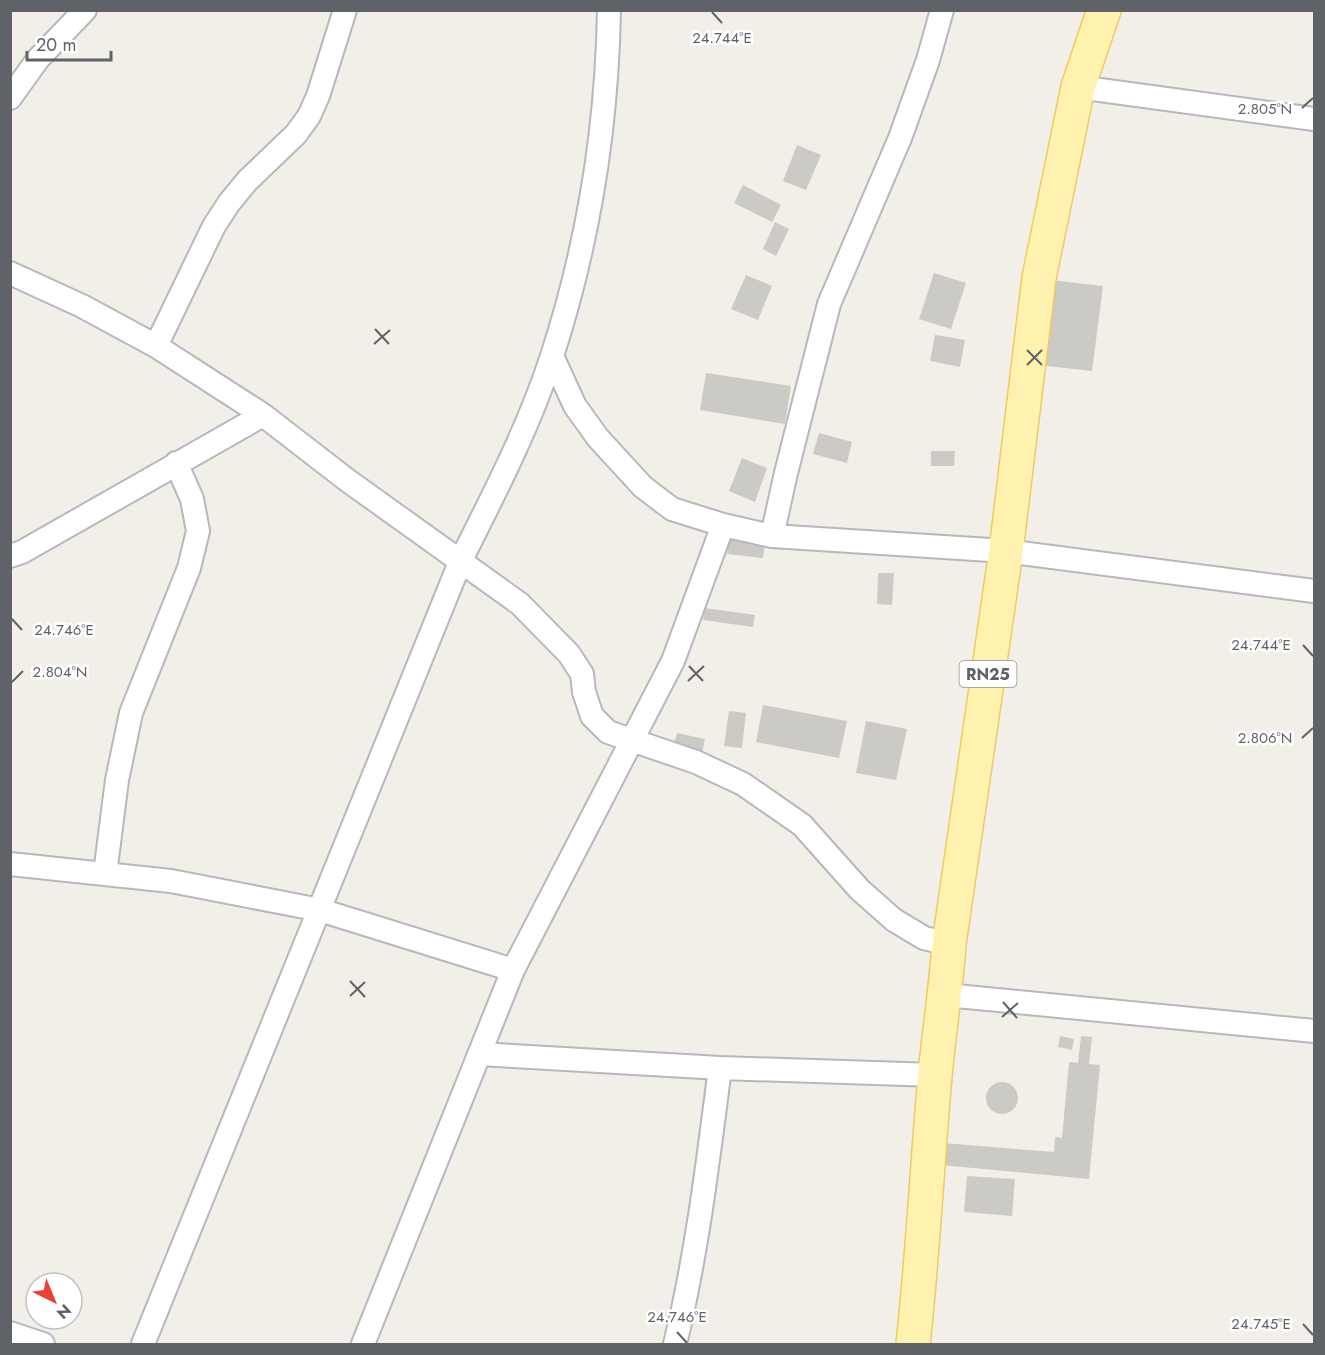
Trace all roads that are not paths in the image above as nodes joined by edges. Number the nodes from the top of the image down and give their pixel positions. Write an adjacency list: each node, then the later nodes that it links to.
1 (85, 10): 7 (street)
2 (345, 10): 10 (street)
3 (609, 10): 11 (street)
4 (942, 10): 15 (street)
5 (1104, 10): 6 (main road, RN25)
6 (1078, 87): 8 (street); 16 (main road, RN25)
7 (10, 98)
8 (1314, 119)
9 (10, 273): 10 (street)
10 (156, 346): 12 (street)
11 (552, 357): 14 (street); 18 (street)
12 (263, 415): 13 (street); 18 (street)
13 (176, 463): 17 (street); 22 (street)
14 (723, 525): 15 (street); 20 (street)
15 (772, 536): 16 (street)
16 (1006, 551): 19 (street); 24 (main road, RN25)
17 (10, 556)
18 (461, 560): 20 (street); 23 (street)
19 (1314, 591)
20 (631, 741): 24 (street); 25 (street)
21 (10, 864): 22 (street)
22 (105, 874): 23 (street)
23 (320, 910): 25 (street); 33 (street)
24 (949, 944): 26 (main road, RN25)
25 (513, 970): 28 (street)
26 (946, 995): 27 (street); 30 (main road, RN25)
27 (1314, 1031)
28 (479, 1054): 29 (street); 34 (street)
29 (720, 1068): 30 (street); 35 (street)
30 (935, 1075): 36 (main road, RN25)
31 (10, 1333): 32 (street)
32 (43, 1344)
33 (143, 1344)
34 (363, 1344)
35 (675, 1344)
36 (913, 1344)

